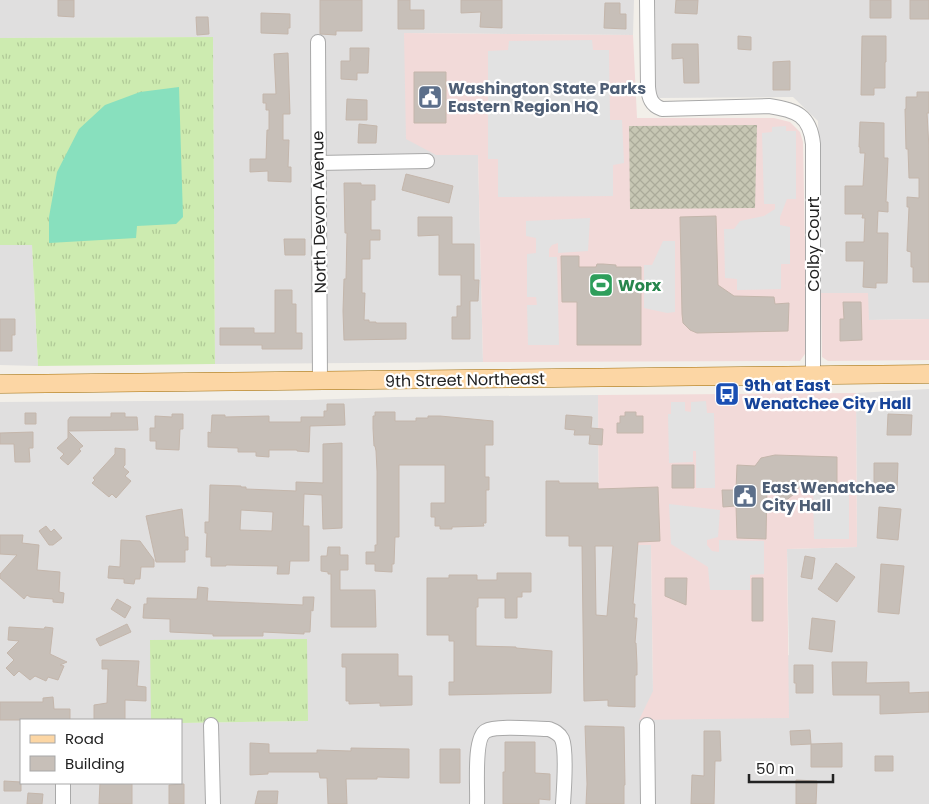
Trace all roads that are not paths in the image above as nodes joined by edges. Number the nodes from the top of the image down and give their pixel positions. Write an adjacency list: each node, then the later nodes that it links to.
1 (647, 0): 6 (street, Colby Court)
2 (318, 42): 4 (street, North Devon Avenue)
3 (427, 161): 4 (street)
4 (318, 163): 7 (street, North Devon Avenue)
5 (929, 374): 6 (main road, 9th Street Northeast)
6 (813, 376): 7 (main road, 9th Street Northeast)
7 (320, 381): 8 (main road, 9th Street Northeast)
8 (0, 384)
9 (211, 725): 13 (street)
10 (648, 725): 16 (street)
11 (63, 784): 12 (street)
12 (63, 804)
13 (213, 804)
14 (478, 804): 15 (street)
15 (563, 804)
16 (648, 804)

